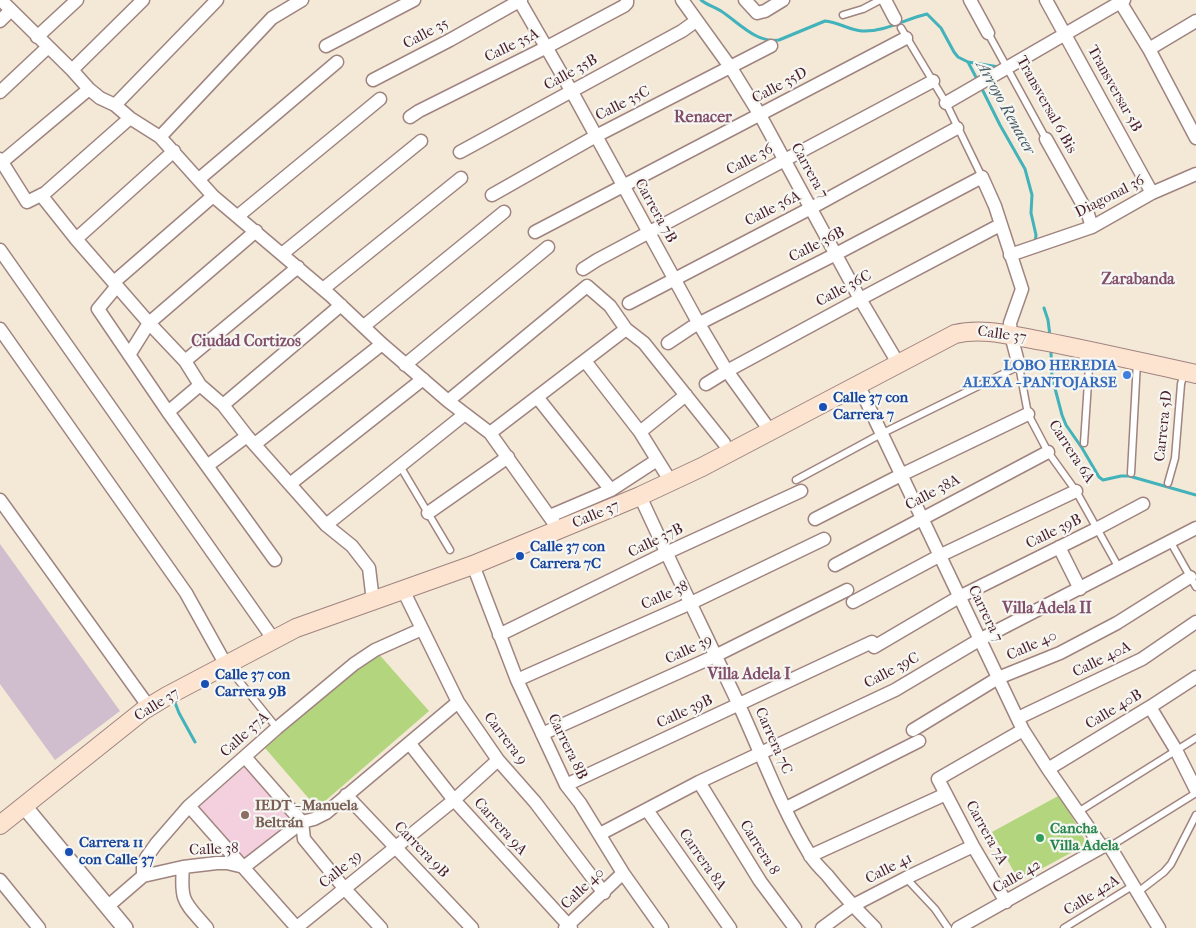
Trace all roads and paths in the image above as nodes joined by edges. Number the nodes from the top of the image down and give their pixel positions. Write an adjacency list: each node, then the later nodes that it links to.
1 (1, 0): 17 (street)
2 (77, 0): 25 (street)
3 (143, 0): 34 (street)
4 (217, 0): 42 (street)
5 (302, 0): 48 (street)
6 (414, 0): 26 (street)
7 (519, 0): 29 (street, Carrera 7B); 35 (street, Calle 35)
8 (682, 0): 20 (street, Carrera 7)
9 (745, 0): 10 (street)
10 (783, 0)
11 (880, 0): 18 (lane)
12 (884, 0): 22 (street)
13 (970, 0): 23 (street, Transversal 6 Bis)
14 (1046, 0): 24 (street, Transversar 5B)
15 (1121, 1): 24 (street); 30 (street)
16 (627, 2): 29 (street, Calle 35A)
17 (11, 10): 19 (street); 25 (street)
18 (843, 15)
19 (0, 21)
20 (696, 21): 32 (street, Carrera 7); 39 (street, Calle 35B)
21 (1196, 21): 30 (street)
22 (901, 28): 36 (lane); 43 (street, Calle 35D)
23 (988, 33): 33 (lane, Transversal 6 Bis)
24 (1065, 34): 33 (street); 61 (street, Transversar 5B)
25 (37, 37): 28 (street)
26 (326, 46)
27 (771, 46): 32 (street, Calle 35C)
28 (48, 47): 34 (street); 38 (street)
29 (547, 48): 39 (street, Carrera 7B); 44 (street, Calle 35A)
30 (1150, 49): 49 (street)
31 (337, 62): 59 (street)
32 (731, 68): 43 (street, Carrera 7); 47 (street, Calle 35C)
33 (1007, 68): 41 (street); 50 (lane, Transversal 6 Bis)
34 (72, 70): 37 (street)
35 (373, 80)
36 (933, 81): 41 (lane); 55 (street, Calle 36)
37 (90, 89): 42 (street); 54 (street)
38 (0, 92)
39 (572, 92): 47 (street, Carrera 7B); 53 (street, Calle 35B)
40 (380, 99): 67 (street)
41 (946, 104): 46 (lane)
42 (115, 105): 45 (street)
43 (760, 115): 55 (street, Carrera 7); 60 (street, Calle 35D)
44 (410, 117)
45 (130, 118): 48 (street); 62 (street)
46 (957, 128): 57 (lane); 65 (street, Calle 36A)
47 (596, 136): 60 (street, Carrera 7B); 63 (street, Calle 35C)
48 (160, 137): 52 (street)
49 (1196, 138)
50 (1046, 139): 69 (street, Transversal 6 Bis)
51 (421, 141): 76 (street)
52 (174, 151): 59 (street); 73 (street)
53 (460, 152)
54 (1, 161): 62 (street)
55 (784, 161): 65 (street, Carrera 7); 72 (street, Calle 36)
56 (1196, 174): 61 (street, Diagonal 36)
57 (982, 176): 68 (street, Carrera 6A); 77 (street, Calle 36B)
58 (460, 178): 83 (street)
59 (198, 179): 64 (street)
60 (622, 185): 71 (street, Calle 35D); 72 (street, Carrera 7B)
61 (1152, 193): 69 (street, Diagonal 36)
62 (40, 195): 73 (street)
63 (492, 195)
64 (213, 196): 67 (street); 82 (street)
65 (811, 208): 77 (street, Carrera 7); 81 (street, Calle 36A)
66 (504, 212): 89 (street)
67 (238, 216): 70 (street)
68 (1000, 225): 78 (street, Carrera 6A); 84 (street, Calle 36C)
69 (1092, 226): 78 (street, Diagonal 36)
70 (256, 231): 76 (street); 87 (street)
71 (535, 232)
72 (648, 232): 80 (street, Calle 36); 81 (street, Carrera 7B)
73 (76, 239): 82 (street)
74 (548, 247): 101 (street)
75 (0, 250): 167 (street)
76 (282, 254): 79 (street)
77 (836, 254): 84 (street, Carrera 7); 88 (street, Calle 36B)
78 (1010, 255): 92 (street, Carrera 6A)
79 (298, 267): 83 (street); 98 (street)
80 (583, 269)
81 (673, 279): 85 (street, Calle 36A); 88 (street, Carrera 7B)
82 (116, 284): 87 (street); 96 (street)
83 (323, 289): 86 (street)
84 (860, 299): 100 (street, Carrera 7); 103 (street, Calle 36C)
85 (629, 303)
86 (341, 305): 89 (street); 112 (street)
87 (149, 323): 96 (street); 98 (street)
88 (699, 324): 93 (street, Calle 36B); 103 (street, Carrera 7B)
89 (364, 326): 94 (street)
90 (0, 329): 170 (street)
91 (626, 329): 99 (street); 109 (street); 111 (street)
92 (1011, 335): 95 (main road, Calle 37); 100 (main road, Calle 37); 102 (street, Carrera 6A)
93 (668, 343)
94 (382, 344): 101 (street); 120 (street)
95 (1090, 350): 97 (main road, Calle 37); 121 (lane)
96 (129, 355): 113 (street)
97 (1137, 360): 104 (main road, Calle 37); 128 (lane)
98 (185, 361): 108 (street)
99 (585, 361): 110 (street); 116 (street)
100 (898, 363): 107 (main road, Calle 37)
101 (406, 364): 105 (street)
102 (1019, 366): 115 (lane, Carrera 6A); 119 (lane, Calle 37B)
103 (727, 370): 106 (street, Calle 36C); 117 (street, Carrera 7B)
104 (1190, 373): 131 (lane, Carrera 5D)
105 (423, 379): 111 (street); 132 (street)
106 (706, 384)
107 (858, 384): 117 (main road, Calle 37); 119 (street, Carrera 7)
108 (200, 385): 112 (street); 113 (street)
109 (686, 396): 116 (street); 122 (street)
110 (537, 397): 118 (street); 134 (street)
111 (448, 401): 114 (street)
112 (223, 405): 120 (street)
113 (168, 412): 126 (street)
114 (465, 414): 118 (street); 127 (street)
115 (1028, 414): 123 (lane, Carrera 6A); 129 (street)
116 (640, 432): 125 (street)
117 (771, 432): 130 (main road, Calle 37)
118 (490, 433): 124 (street)
119 (881, 434): 129 (street, Carrera 7); 133 (lane, Calle 37B)
120 (251, 440): 126 (street); 132 (street)
121 (1084, 443)
122 (724, 444)
123 (1048, 452): 135 (lane, Carrera 6A); 140 (street, Calle 38A)
124 (508, 458): 139 (street); 142 (street)
125 (657, 460): 130 (street); 134 (street)
126 (207, 466): 152 (street)
127 (400, 466): 139 (lane); 143 (street)
128 (1130, 473)
129 (901, 475): 140 (street, Carrera 7); 141 (street)
130 (671, 482): 136 (main road, Calle 37)
131 (1168, 483)
132 (290, 484): 143 (street)
133 (798, 485): 150 (street, Calle 37B)
134 (611, 490): 142 (street)
135 (1076, 491): 144 (lane, Carrera 6A); 151 (street)
136 (640, 496): 142 (main road, Calle 37); 150 (street, Carrera 7C)
137 (0, 500): 176 (street)
138 (1143, 504): 144 (street, Calle 39B)
139 (428, 513): 149 (lane)
140 (922, 518): 151 (street, Carrera 7); 154 (street, Calle 38A)
141 (815, 519)
142 (555, 523): 153 (main road, Calle 37)
143 (326, 525): 161 (street)
144 (1098, 528): 148 (street, Calle 39B); 155 (lane, Carrera 6A)
145 (1196, 528): 147 (street, Calle 39C)
146 (824, 539): 163 (street, Calle 38)
147 (1170, 541): 155 (street, Calle 39C); 156 (lane)
148 (1059, 547): 157 (street); 160 (street, Calle 39B)
149 (450, 550)
150 (666, 553): 163 (street, Carrera 7C); 166 (street, Calle 37B)
151 (940, 556): 160 (street, Carrera 7); 162 (street)
152 (275, 560)
153 (473, 565): 158 (main road, Calle 37); 166 (street, Carrera 8B)
154 (835, 565)
155 (1119, 568): 157 (street, Calle 39C)
156 (1194, 579): 172 (street, Calle 40)
157 (1080, 589): 168 (street, Calle 39C)
158 (403, 590): 161 (main road, Calle 37); 165 (street, Carrera 9)
159 (847, 590): 169 (street, Calle 39)
160 (959, 597): 168 (street, Carrera 7); 175 (street, Calle 39B)
161 (373, 601): 167 (main road, Calle 37)
162 (853, 602)
163 (691, 603): 169 (street, Carrera 7C); 173 (street, Calle 38)
164 (1196, 622): 178 (street, Calle 40A)
165 (422, 630): 174 (street, Carrera 9); 179 (street, Calle 37A)
166 (499, 635): 173 (street, Carrera 8B)
167 (274, 640): 170 (main road, Calle 37)
168 (979, 640): 172 (street, Carrera 7); 184 (street, Calle 39C)
169 (715, 656): 175 (street, Carrera 7C); 180 (street, Calle 39)
170 (226, 666): 176 (main road, Calle 37); 179 (lane)
171 (1196, 677): 177 (street, Calle 40B)
172 (998, 678): 178 (street, Carrera 7); 198 (street, Calle 40)
173 (518, 680): 180 (street, Carrera 8B)
174 (458, 702): 182 (street, Calle 38); 186 (street, Carrera 9)
175 (738, 704): 184 (street, Carrera 7C); 190 (street, Calle 39B)
176 (149, 707): 196 (main road, Calle 37)
177 (1150, 707): 183 (street); 187 (street, Calle 40B)
178 (1020, 724): 187 (street, Carrera 7); 188 (street, Calle 40A)
179 (277, 728): 185 (street, Calle 37A)
180 (542, 734): 190 (street, Carrera 8B)
181 (1196, 738): 183 (lane)
182 (410, 744): 194 (street, Calle 38); 195 (street, Carrera 9A)
183 (1176, 750): 191 (street); 200 (lane)
184 (760, 754): 189 (street, Calle 39C); 198 (street, Carrera 7C)
185 (244, 757): 197 (street, Calle 37A); 202 (street)
186 (498, 760): 195 (street, Calle 39); 217 (street, Carrera 9)
187 (1048, 769): 200 (street, Carrera 7)
188 (938, 779): 192 (street, Carrera 7A)
189 (699, 782): 199 (street, Calle 39C); 231 (street, Carrera 8)
190 (566, 786): 204 (street, Carrera 8B)
191 (1196, 790)
192 (946, 794): 205 (street, Carrera 7A); 208 (street)
193 (1196, 794): 206 (lane, Calle 42)
194 (346, 795): 202 (street, Calle 38); 207 (street, Carrera 9B)
195 (454, 800): 207 (street, Calle 39); 221 (street, Carrera 9A)
196 (24, 806): 203 (main road, Calle 37); 220 (street)
197 (189, 806): 210 (street); 212 (street, Calle 37A)
198 (786, 808): 208 (street, Carrera 7C)
199 (647, 810): 204 (street, Calle 39C); 230 (street, Carrera 8A)
200 (1078, 812): 206 (street, Carrera 7)
201 (1196, 815): 216 (lane, Calle 42A)
202 (302, 822): 210 (street, Calle 38); 215 (street)
203 (0, 825)
204 (600, 834): 211 (street, Carrera 8B)
205 (974, 846): 213 (street, Calle 41); 218 (street, Carrera 7A)
206 (1105, 846): 216 (street, Carrera 7); 218 (street, Calle 42)
207 (396, 847): 215 (street, Calle 39); 228 (street, Carrera 9B)
208 (810, 856): 219 (street, Carrera 7C)
209 (183, 867): 210 (street, Calle 38); 212 (street, Calle 38); 225 (street)
210 (244, 867): 226 (street)
211 (623, 873): 217 (street, Calle 40); 229 (street, Carrera 8B)
212 (143, 876): 220 (street, Calle 38)
213 (906, 878): 219 (street, Calle 41); 234 (lane)
214 (0, 880): 223 (street)
215 (344, 888): 226 (street, Calle 39); 227 (street)
216 (1136, 889): 222 (street, Carrera 7); 236 (lane, Calle 42A)
217 (604, 893): 221 (street, Calle 40)
218 (1006, 902): 235 (street, Calle 42)
219 (852, 906): 232 (street, Calle 41); 233 (street, Carrera 7C)
220 (107, 907): 224 (street)
221 (568, 927)
222 (1156, 927)
223 (40, 928)
224 (125, 928)
225 (207, 928)
226 (297, 928)
227 (382, 928)
228 (472, 928)
229 (662, 928)
230 (730, 928)
231 (795, 928)
232 (822, 928)
233 (875, 928)
234 (948, 928)
235 (958, 928)
236 (1064, 928)

